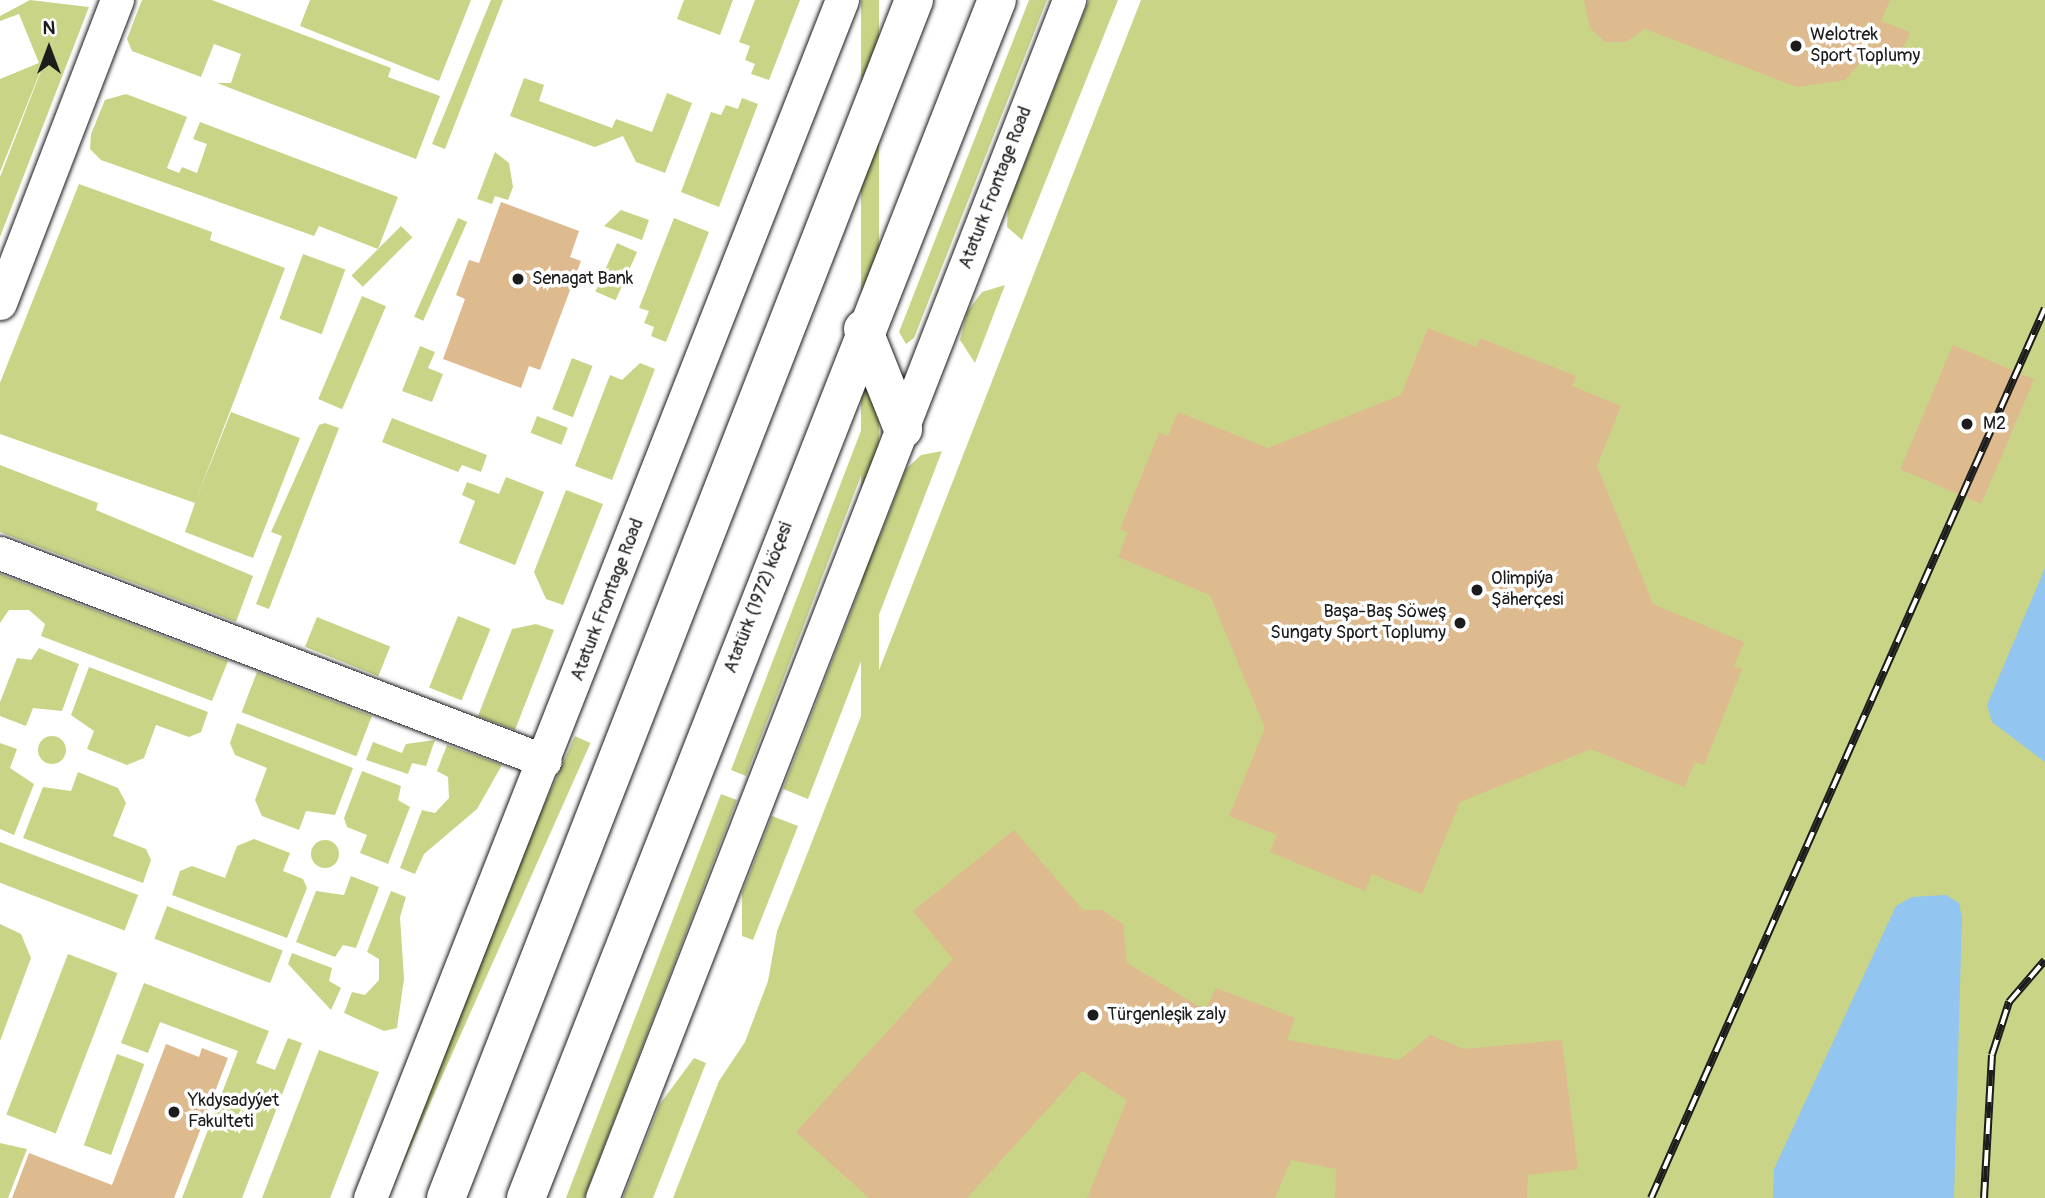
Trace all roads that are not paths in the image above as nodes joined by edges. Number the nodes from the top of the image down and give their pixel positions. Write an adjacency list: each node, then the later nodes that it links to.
1 (117, 0): 6 (street)
2 (842, 0): 10 (street, Ataturk Frontage Road)
3 (914, 0): 12 (main road)
4 (996, 0): 7 (main road, Atatürk (1972) köçesi)
5 (1069, 0): 8 (street, Ataturk Frontage Road)
6 (0, 303)
7 (863, 329): 8 (main road); 13 (main road, Atatürk (1972) köçesi)
8 (903, 429): 14 (street, Ataturk Frontage Road)
9 (0, 552): 10 (street)
10 (545, 761): 11 (street, Ataturk Frontage Road)
11 (370, 1198)
12 (446, 1198)
13 (526, 1198)
14 (603, 1198)

